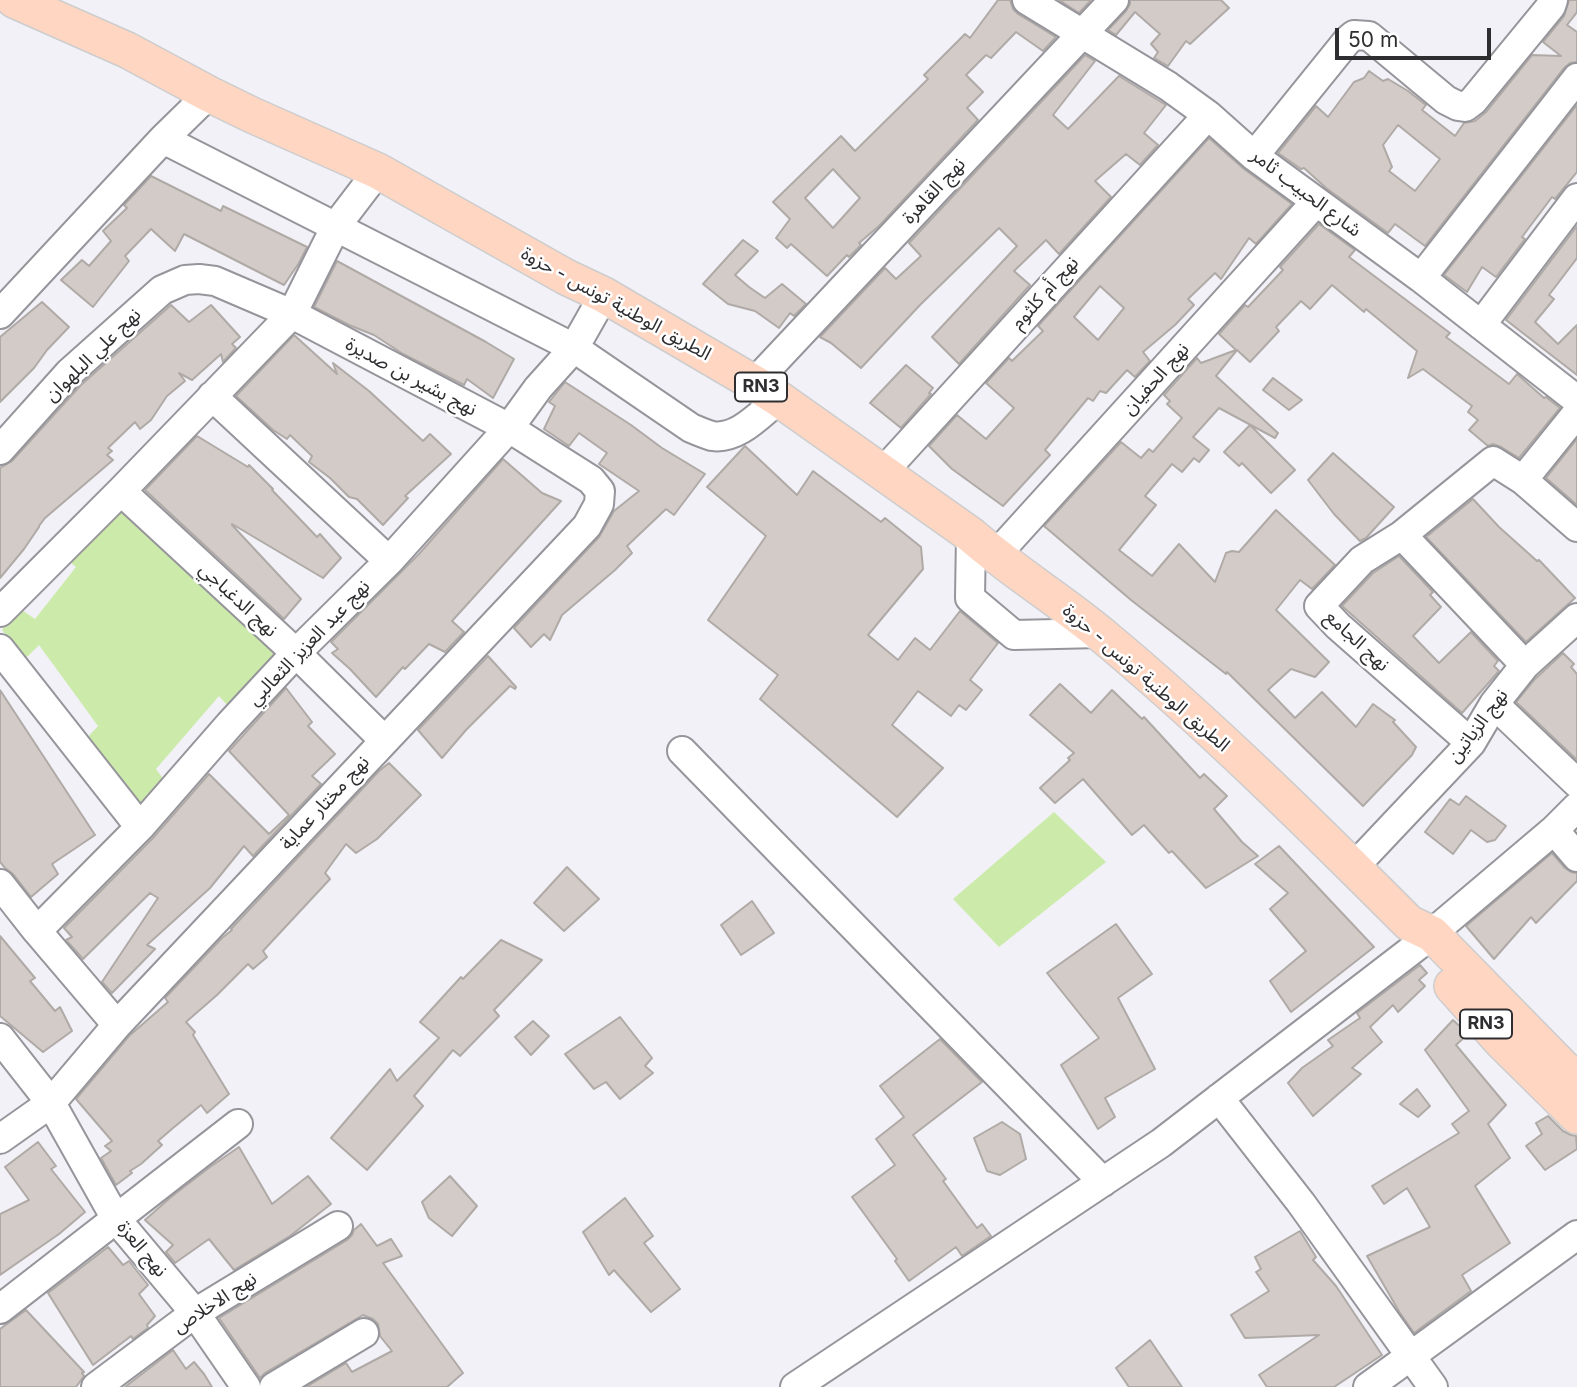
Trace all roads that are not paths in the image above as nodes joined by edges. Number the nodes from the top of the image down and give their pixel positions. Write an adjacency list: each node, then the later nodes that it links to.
1 (15, 0): 7 (main road, الطريق الوطنية تونس - حزوة / RN3)
2 (1027, 0): 5 (street, شارع الحبيب ثامر)
3 (1114, 0): 5 (street, نهج القاهرة)
4 (1553, 0): 10 (street)
5 (1082, 34): 8 (street, شارع الحبيب ثامر); 22 (street, نهج القاهرة)
6 (1577, 78): 15 (street)
7 (209, 94): 9 (street); 11 (main road, الطريق الوطنية تونس - حزوة / RN3)
8 (1208, 115): 10 (street, شارع الحبيب ثامر); 28 (street, نهج أم كلثوم)
9 (163, 139): 14 (street, نهج القاهرة); 18 (street)
10 (1254, 156): 13 (street, شارع الحبيب ثامر)
11 (378, 171): 14 (street); 17 (main road, الطريق الوطنية تونس - حزوة / RN3)
12 (1577, 198): 20 (street)
13 (1316, 202): 15 (street, شارع الحبيب ثامر); 34 (street, نهج الحفيان)
14 (336, 226): 19 (street); 21 (street, نهج القاهرة)
15 (1421, 278): 20 (street, شارع الحبيب ثامر)
16 (199, 279): 19 (street, نهج بشير بن صديرة); 27 (street, نهج علي البلهوان)
17 (604, 295): 21 (street, نهج عبد العزيز الثعالبي); 22 (main road, الطريق الوطنية تونس - حزوة / RN3)
18 (0, 314)
19 (292, 314): 23 (street); 26 (street, نهج بشير بن صديرة)
20 (1481, 325): 24 (street, شارع الحبيب ثامر)
21 (574, 348): 22 (street, نهج القاهرة); 26 (street, نهج عبد العزيز الثعالبي)
22 (767, 391): 28 (main road, الطريق الوطنية تونس - حزوة / RN3)
23 (212, 396): 30 (street); 35 (street)
24 (1577, 400)
25 (1577, 413): 29 (street)
26 (509, 428): 31 (street, نهج بشير بن صديرة); 35 (street, نهج عبد العزيز الثعالبي)
27 (0, 450)
28 (883, 471): 34 (main road, الطريق الوطنية تونس - حزوة / RN3)
29 (1523, 480): 32 (street); 33 (street, نهج الجامع)
30 (121, 491): 36 (street); 40 (street, نهج الدغباجي)
31 (599, 504): 43 (street, نهج مختار عماية)
32 (1577, 527)
33 (1402, 535): 41 (street); 44 (street, نهج الجامع)
34 (983, 545): 38 (main road, الطريق الوطنية تونس - حزوة / RN3); 38 (street)
35 (389, 561): 40 (street, نهج عبد العزيز الثعالبي)
36 (0, 612)
37 (1575, 624): 41 (street, نهج الزياتين)
38 (1100, 633): 51 (main road, الطريق الوطنية تونس - حزوة / RN3)
39 (0, 649): 48 (street)
40 (296, 653): 43 (street, نهج الدغباجي); 48 (street, نهج عبد العزيز الثعالبي)
41 (1525, 665): 42 (street, نهج الزياتين)
42 (1494, 704): 44 (street, نهج الزياتين); 46 (street)
43 (384, 740): 55 (street, نهج مختار عماية)
44 (1471, 743): 51 (street, نهج الزياتين)
45 (681, 751): 63 (street)
46 (1577, 783)
47 (1577, 807): 49 (street)
48 (140, 827): 53 (street, نهج عبد العزيز الثعالبي)
49 (1554, 830): 50 (street); 54 (street)
50 (1577, 857)
51 (1353, 868): 54 (main road, الطريق الوطنية تونس - حزوة / RN3)
52 (0, 884): 53 (street)
53 (37, 932): 55 (street)
54 (1419, 934): 57 (main road, الطريق الوطنية تونس - حزوة / RN3); 58 (street); 60 (main road, الطريق الوطنية تونس - حزوة / RN3)
55 (117, 1025): 59 (street, نهج مختار عماية)
56 (0, 1038): 59 (street, نهج العزة)
57 (1577, 1082)
58 (1219, 1098): 63 (street); 70 (street)
59 (51, 1102): 62 (street, نهج مختار عماية); 64 (street, نهج العزة)
60 (1577, 1116)
61 (238, 1124): 64 (street)
62 (0, 1139)
63 (1103, 1182): 74 (street)
64 (116, 1219): 67 (street); 68 (street, نهج العزة)
65 (338, 1226): 68 (street, نهج الاخلاص)
66 (1577, 1235): 70 (street)
67 (0, 1308)
68 (195, 1313): 71 (street, نهج الاخلاص); 72 (street, نهج العزة)
69 (364, 1334): 73 (street)
70 (1411, 1356): 75 (street); 76 (street)
71 (96, 1387)
72 (246, 1387)
73 (274, 1387)
74 (795, 1387)
75 (1368, 1387)
76 (1433, 1387)

